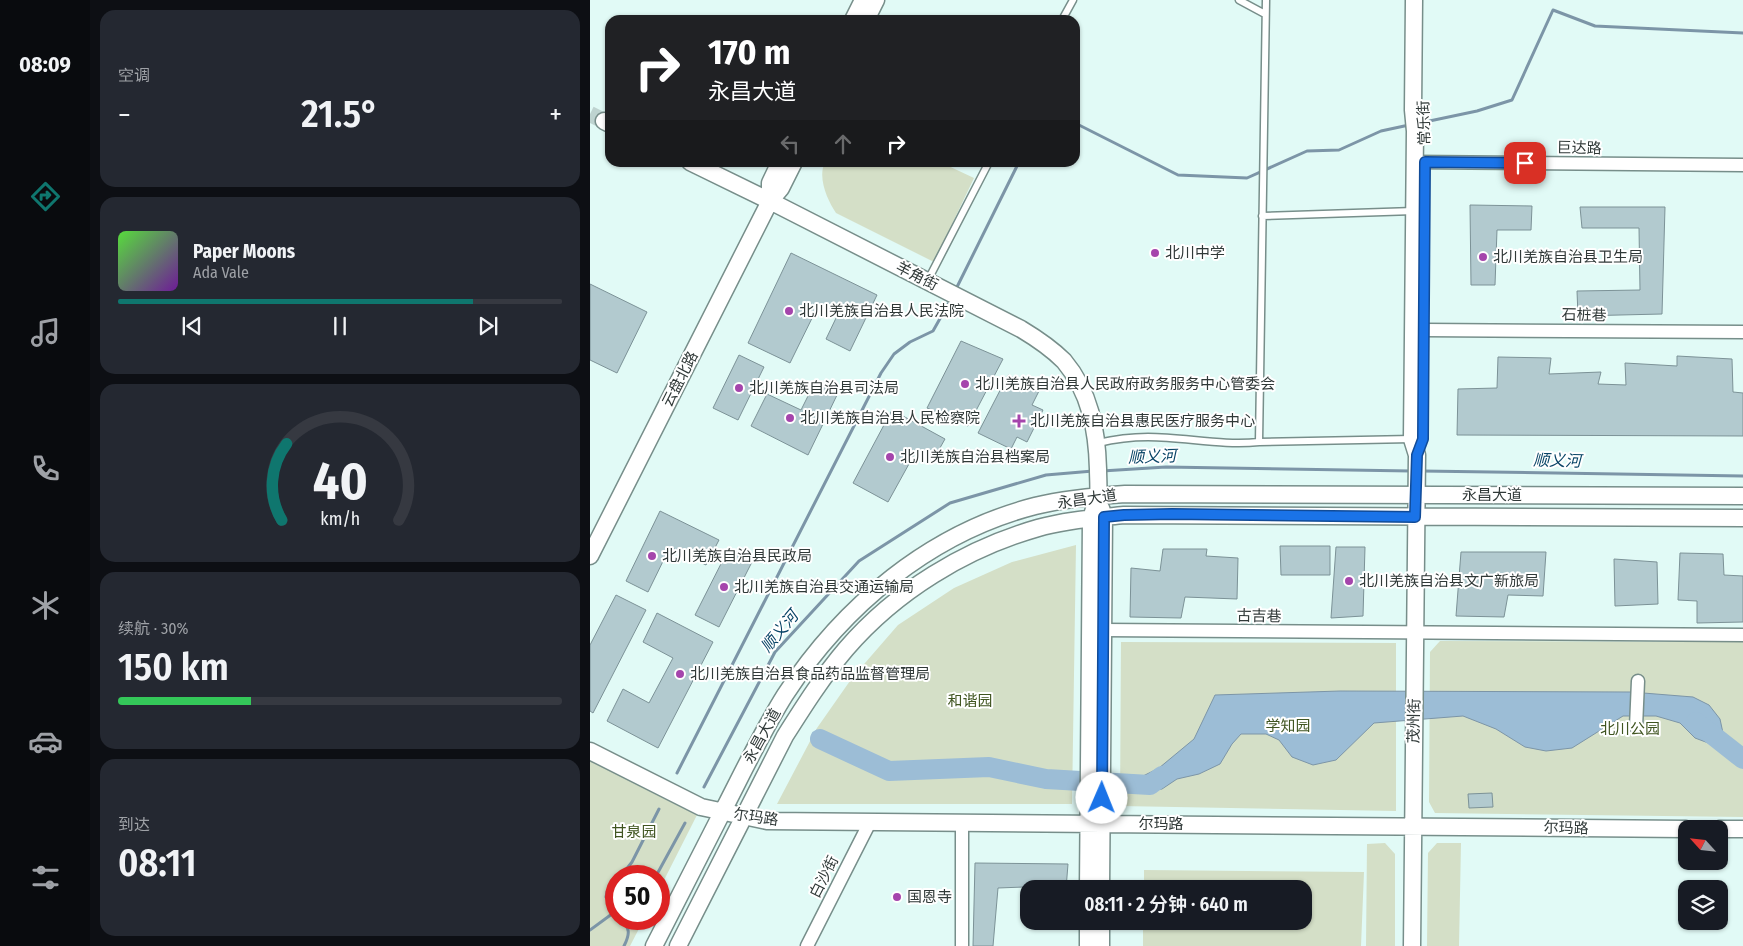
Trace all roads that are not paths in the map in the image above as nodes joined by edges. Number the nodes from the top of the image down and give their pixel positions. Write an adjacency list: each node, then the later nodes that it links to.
1 (863, 0): 9 (main road)
2 (876, 0): 10 (main road)
3 (1073, 0): 11 (lane)
4 (1239, 0): 8 (lane)
5 (1266, 0): 8 (lane)
6 (1414, 0): 12 (main road, 常乐街)
7 (1424, 0): 12 (main road, 常乐街)
8 (1265, 14): 21 (lane)
9 (856, 15)
10 (868, 15)
11 (1065, 15)
12 (1418, 110): 13 (main road, 常乐街)
13 (1420, 162): 14 (street, 巨达路); 20 (main road, 常乐街); 23 (main road, 常乐街)
14 (1743, 165)
15 (700, 167): 19 (main road, 羊角街)
16 (778, 167): 19 (main road)
17 (792, 167): 19 (main road)
18 (986, 167): 22 (lane)
19 (770, 201): 22 (main road, 羊角街); 35 (main road, 云盘北路)
20 (1414, 212): 21 (lane); 25 (main road, 常乐街)
21 (1262, 216): 26 (lane)
22 (928, 281): 27 (main road, 羊角街)
23 (1424, 330): 24 (street, 石桩巷); 28 (main road, 常乐街)
24 (1743, 332)
25 (1412, 439): 26 (lane); 28 (main road, 常乐街)
26 (1259, 442): 27 (lane)
27 (1097, 447): 30 (main road, 羊角街)
28 (1417, 455): 29 (main road, 常乐街)
29 (1416, 488): 30 (main road, 永昌大道); 31 (main road, 永昌大道); 32 (main road, 茂州街)
30 (1098, 496): 33 (main road, 羊角街); 43 (main road, 永昌大道)
31 (1743, 496)
32 (1415, 517): 33 (main road, 永昌大道); 34 (main road, 永昌大道); 37 (main road, 茂州街)
33 (1097, 518): 36 (main road); 42 (main road); 44 (main road, 永昌大道)
34 (1743, 518)
35 (590, 556)
36 (1103, 630): 37 (street, 古吉巷); 42 (main road)
37 (1414, 634): 38 (street, 古吉巷); 48 (main road, 茂州街)
38 (1743, 635)
39 (1638, 681): 40 (street)
40 (1636, 727)
41 (590, 751): 43 (main road, 尔玛路)
42 (1095, 772): 47 (main road)
43 (723, 812): 44 (main road, 尔玛路); 56 (main road, 永昌大道)
44 (744, 816): 45 (main road, 尔玛路); 57 (main road, 永昌大道)
45 (870, 822): 46 (main road, 尔玛路); 58 (street, 白沙街)
46 (962, 822): 47 (main road, 尔玛路); 59 (street)
47 (1095, 824): 48 (main road, 尔玛路); 52 (main road); 53 (main road)
48 (1413, 826): 49 (main road, 尔玛路); 62 (main road, 茂州街)
49 (1678, 829)
50 (1728, 829): 51 (main road)
51 (1743, 829)
52 (1089, 880)
53 (1100, 880)
54 (1088, 930): 60 (main road)
55 (1101, 930): 61 (main road)
56 (654, 946)
57 (678, 946)
58 (806, 946)
59 (962, 946)
60 (1088, 946)
61 (1101, 946)
62 (1412, 946)

